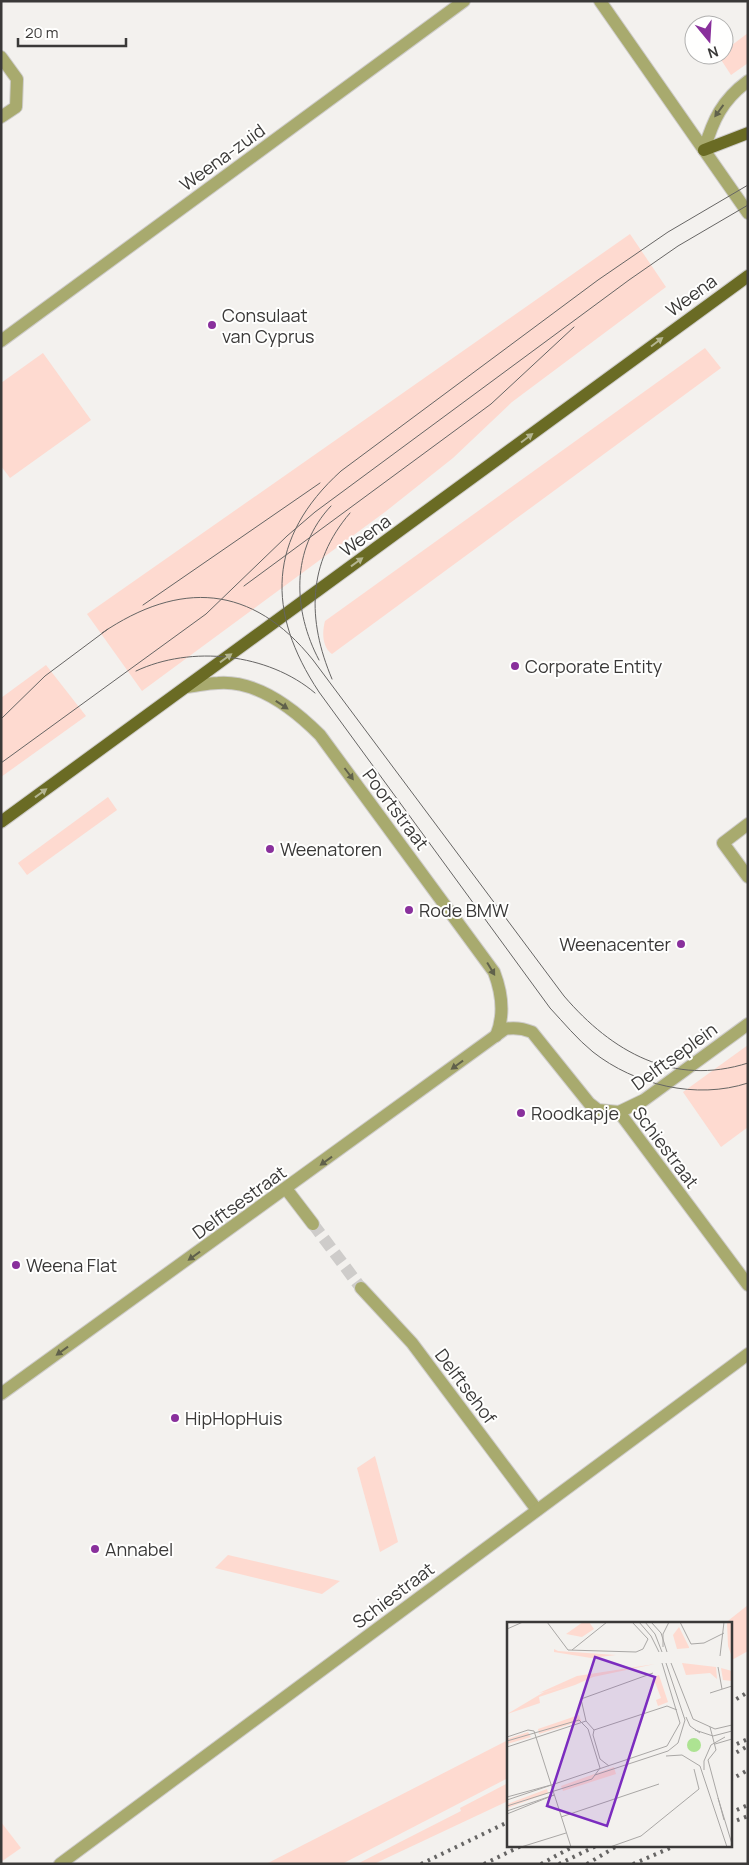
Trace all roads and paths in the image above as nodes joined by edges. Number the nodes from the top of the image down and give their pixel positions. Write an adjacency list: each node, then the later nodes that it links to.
1 (464, 1): 10 (street, Weena-zuid)
2 (600, 1): 7 (street)
3 (1, 57): 5 (street)
4 (748, 81): 7 (street, one-way to 7)
5 (1, 117)
6 (748, 133): 7 (main road)
7 (704, 150): 8 (street)
8 (748, 213)
9 (748, 276): 11 (main road, Weena, one-way to 9)
10 (1, 341)
11 (186, 687): 12 (main road, Weena, one-way to 11); 16 (street, Poortstraat, one-way to 16)
12 (1, 822)
13 (748, 824): 14 (street)
14 (748, 877)
15 (748, 1024): 17 (street, Delftseplein)
16 (496, 1036): 17 (street, Schiestraat); 18 (street, Delftsestraat, one-way to 18)
17 (618, 1112): 20 (street, Schiestraat)
18 (286, 1190): 19 (street); 23 (street, Delftsestraat, one-way to 23)
19 (312, 1224)
20 (748, 1285)
21 (361, 1288): 24 (street, Delftsehof)
22 (748, 1354): 24 (street, Schiestraat)
23 (1, 1394)
24 (537, 1510): 25 (street, Schiestraat)
25 (60, 1864)

